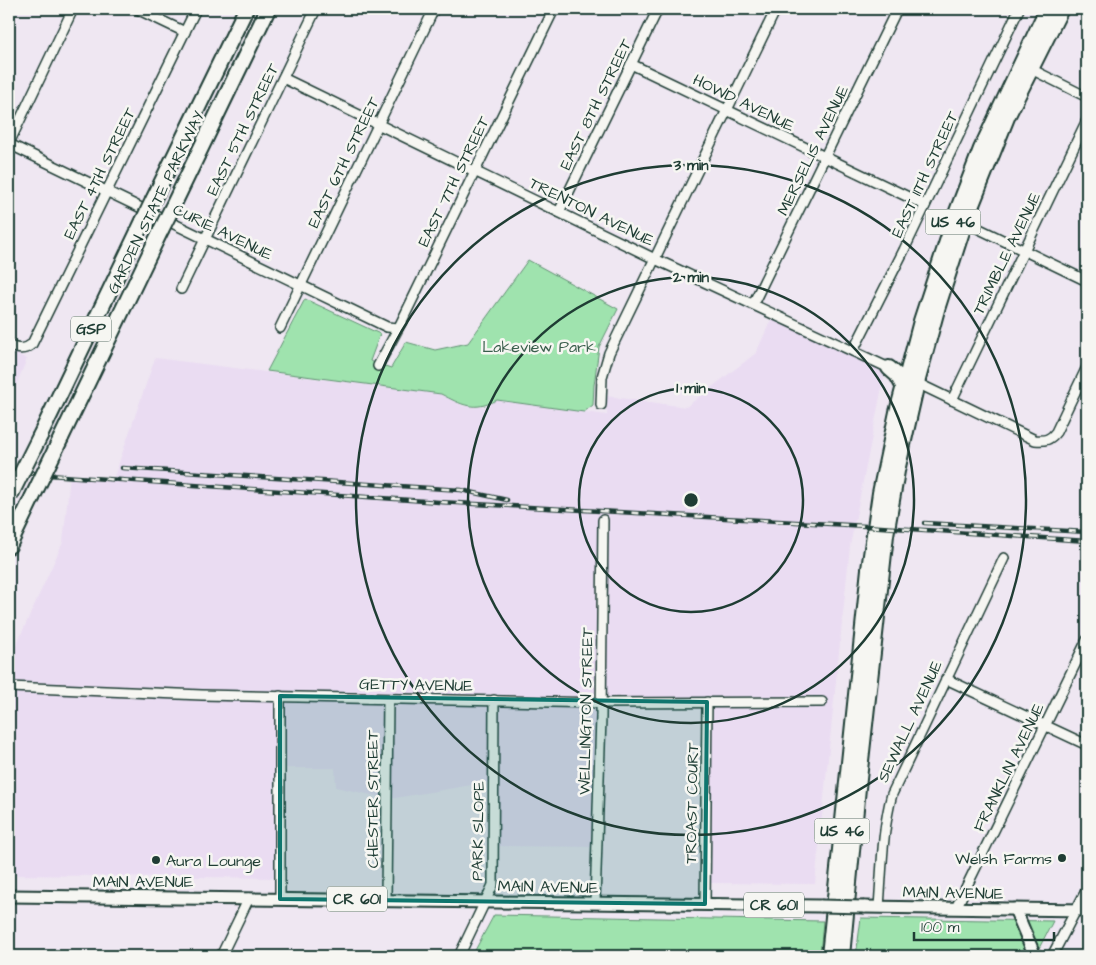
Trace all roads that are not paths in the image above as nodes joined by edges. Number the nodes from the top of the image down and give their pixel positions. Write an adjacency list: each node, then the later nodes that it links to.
1 (73, 9): 23 (street)
2 (137, 9): 15 (street)
3 (196, 9): 15 (street, EAST 4TH STREET)
4 (246, 9): 48 (highway, GARDEN STATE PARKWAY / GSP, bridge)
5 (268, 9): 50 (highway, GARDEN STATE PARKWAY / GSP, bridge)
6 (316, 9): 18 (street, EAST 5TH STREET)
7 (434, 9): 22 (street, EAST 6TH STREET)
8 (554, 9): 25 (street, EAST 7TH STREET)
9 (658, 9): 16 (street, EAST 8TH STREET)
10 (776, 9): 20 (street)
11 (896, 9): 24 (street, MERSELIS AVENUE)
12 (1019, 9): 27 (street, EAST 11TH STREET)
13 (1047, 9): 17 (highway, US 46)
14 (1061, 9): 17 (highway, US 46)
15 (185, 32): 26 (street, EAST 4TH STREET)
16 (631, 64): 20 (street, HOWD AVENUE); 28 (street, EAST 8TH STREET)
17 (1025, 67): 19 (street); 29 (highway, US 46); 45 (highway, US 46)
18 (283, 78): 22 (street, TRENTON AVENUE); 30 (street, EAST 5TH STREET)
19 (1087, 97)
20 (727, 110): 24 (street, HOWD AVENUE); 32 (street)
21 (1087, 120): 31 (street, TRIMBLE AVENUE)
22 (378, 124): 25 (street, TRENTON AVENUE); 34 (street, EAST 6TH STREET)
23 (9, 144): 26 (street, CURIE AVENUE)
24 (825, 157): 27 (street, HOWD AVENUE); 36 (street, MERSELIS AVENUE)
25 (474, 171): 28 (street, TRENTON AVENUE); 38 (street, EAST 7TH STREET)
26 (107, 192): 30 (street, CURIE AVENUE); 39 (street, EAST 4TH STREET)
27 (925, 206): 40 (street, EAST 11TH STREET)
28 (559, 212): 32 (street, TRENTON AVENUE)
29 (965, 222): 31 (street); 44 (highway, US 46)
30 (205, 240): 34 (street, CURIE AVENUE); 35 (street, EAST 5TH STREET)
31 (1024, 250): 33 (street); 46 (street, TRIMBLE AVENUE)
32 (655, 259): 36 (street, TRENTON AVENUE); 47 (street)
33 (1087, 281)
34 (300, 286): 37 (street, EAST 6TH STREET); 38 (street, CURIE AVENUE)
35 (181, 289)
36 (753, 304): 40 (street, TRENTON AVENUE)
37 (280, 328)
38 (398, 328): 41 (street, EAST 7TH STREET)
39 (9, 346)
40 (853, 351): 43 (street, TRENTON AVENUE)
41 (378, 366)
42 (1087, 367): 46 (street)
43 (889, 368): 45 (highway)
44 (917, 383): 46 (street); 78 (highway, US 46)
45 (903, 386): 77 (highway, US 46)
46 (952, 400)
47 (601, 405)
48 (10, 498)
49 (603, 520): 60 (street, WELLINGTON STREET)
50 (9, 546)
51 (1004, 558): 53 (street, SEWALL AVENUE)
52 (1087, 640): 61 (street, FRANKLIN AVENUE)
53 (946, 678): 61 (street); 71 (street, SEWALL AVENUE)
54 (9, 687): 55 (street, GETTY AVENUE)
55 (280, 696): 56 (street, GETTY AVENUE); 66 (street)
56 (388, 699): 57 (street, GETTY AVENUE); 67 (street, CHESTER STREET)
57 (494, 700): 60 (street, GETTY AVENUE); 68 (street, PARK SLOPE)
58 (707, 702): 59 (street, GETTY AVENUE); 60 (street, GETTY AVENUE); 70 (street, TROAST COURT)
59 (822, 702)
60 (600, 703): 69 (street, WELLINGTON STREET)
61 (1045, 726): 62 (street); 72 (street, FRANKLIN AVENUE)
62 (1087, 745)
63 (1087, 888): 74 (street)
64 (9, 896): 65 (main road, MAIN AVENUE / CR 601)
65 (250, 898): 66 (main road, MAIN AVENUE / CR 601); 75 (street)
66 (280, 899): 67 (main road, MAIN AVENUE / CR 601)
67 (386, 900): 68 (main road, MAIN AVENUE / CR 601)
68 (486, 901): 69 (main road, MAIN AVENUE / CR 601); 76 (street, PARK SLOPE)
69 (595, 902): 70 (main road, MAIN AVENUE / CR 601)
70 (705, 904): 71 (main road, MAIN AVENUE / CR 601, bridge)
71 (879, 907): 72 (main road, MAIN AVENUE / CR 601)
72 (956, 908): 73 (main road, MAIN AVENUE / CR 601)
73 (1016, 909): 74 (main road, MAIN AVENUE / CR 601); 79 (main road)
74 (1082, 910): 80 (street)
75 (221, 956)
76 (459, 956)
77 (829, 956)
78 (842, 956)
79 (1034, 956)
80 (1052, 956)

